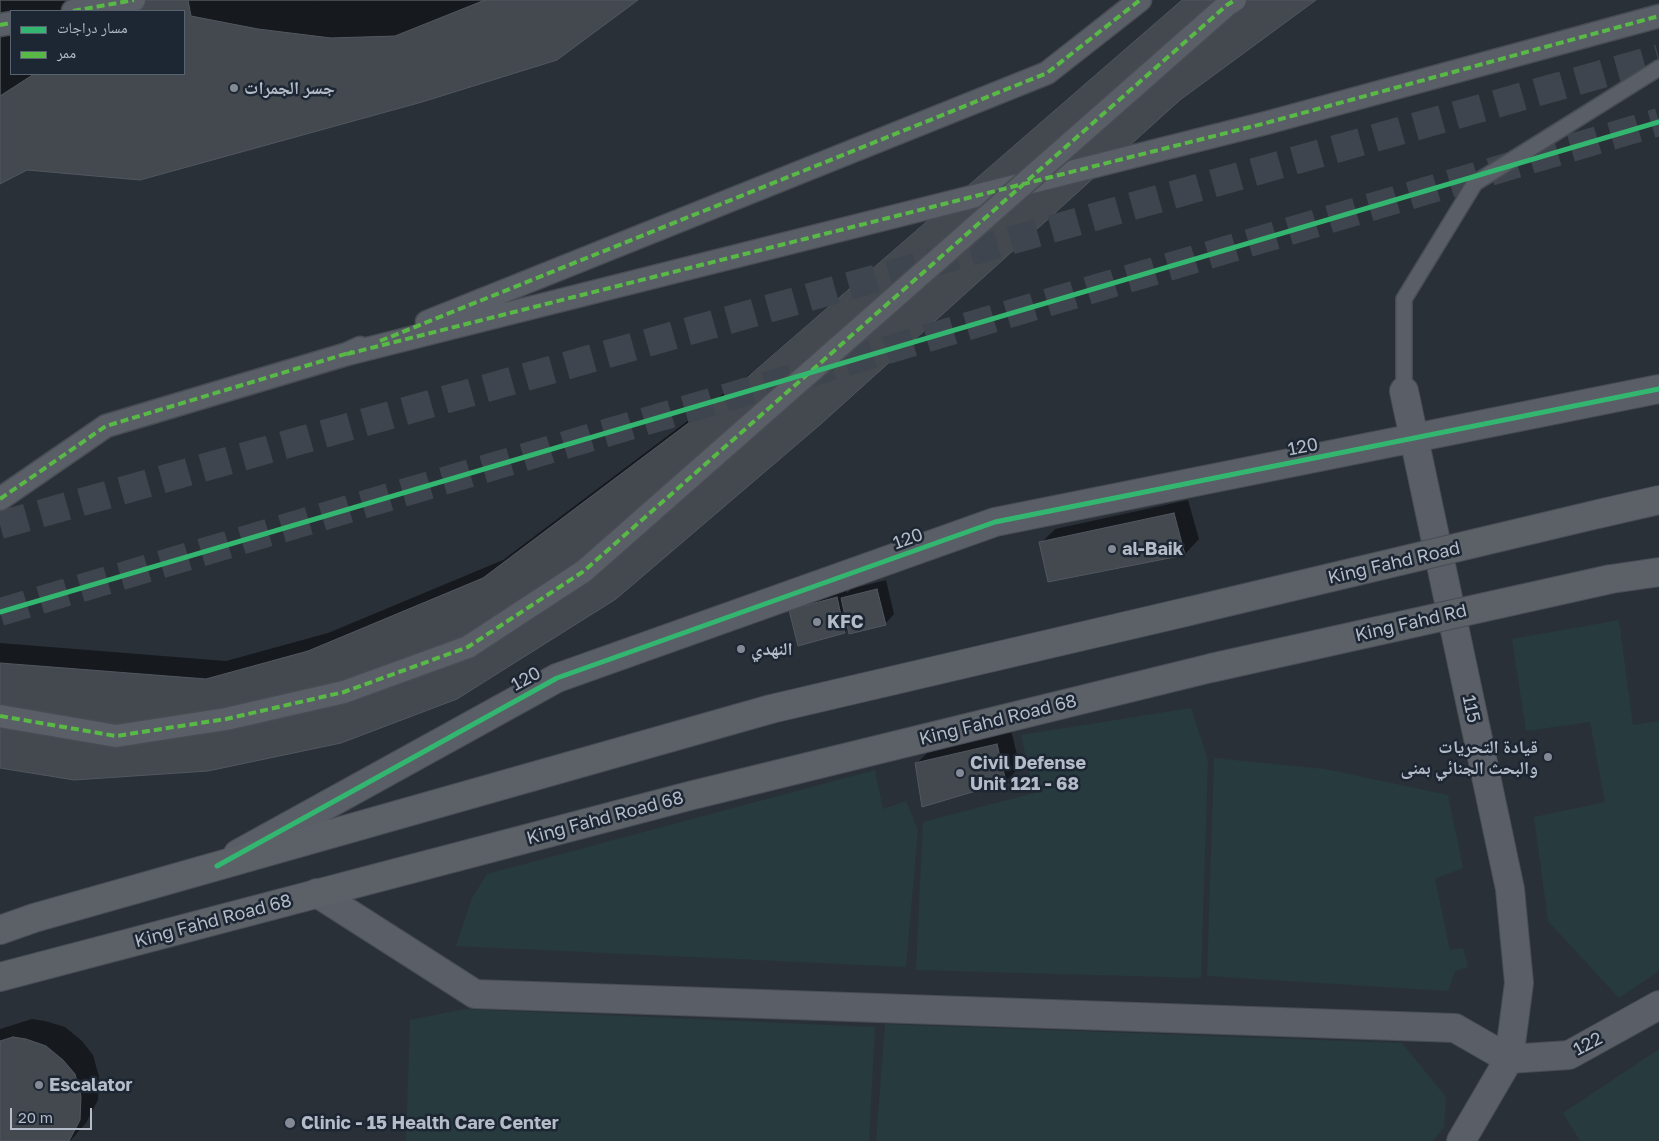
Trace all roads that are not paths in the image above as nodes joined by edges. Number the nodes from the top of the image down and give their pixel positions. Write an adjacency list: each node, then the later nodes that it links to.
1 (134, 0): 4 (street)
2 (1140, 0): 7 (street)
3 (1234, 0): 15 (street, bridge)
4 (79, 10)
5 (1659, 16): 7 (street)
6 (1659, 68): 9 (lane)
7 (347, 354): 11 (street)
8 (1659, 389): 10 (street, 120)
9 (1404, 391): 10 (street, 115)
10 (1414, 439): 16 (street, 120); 21 (street, 115)
11 (0, 499)
12 (1659, 500): 16 (main road, King Fahd Road, bridge)
13 (1659, 572): 14 (main road, King Fahd Rd, bridge)
14 (1212, 668): 17 (main road, King Fahd Road 68)
15 (0, 716)
16 (217, 866): 18 (main road)
17 (317, 894): 19 (main road, King Fahd Road 68); 21 (street)
18 (0, 930)
19 (0, 977)
20 (1659, 1005): 21 (street, 122)
21 (1509, 1058): 22 (street)
22 (1461, 1141)

